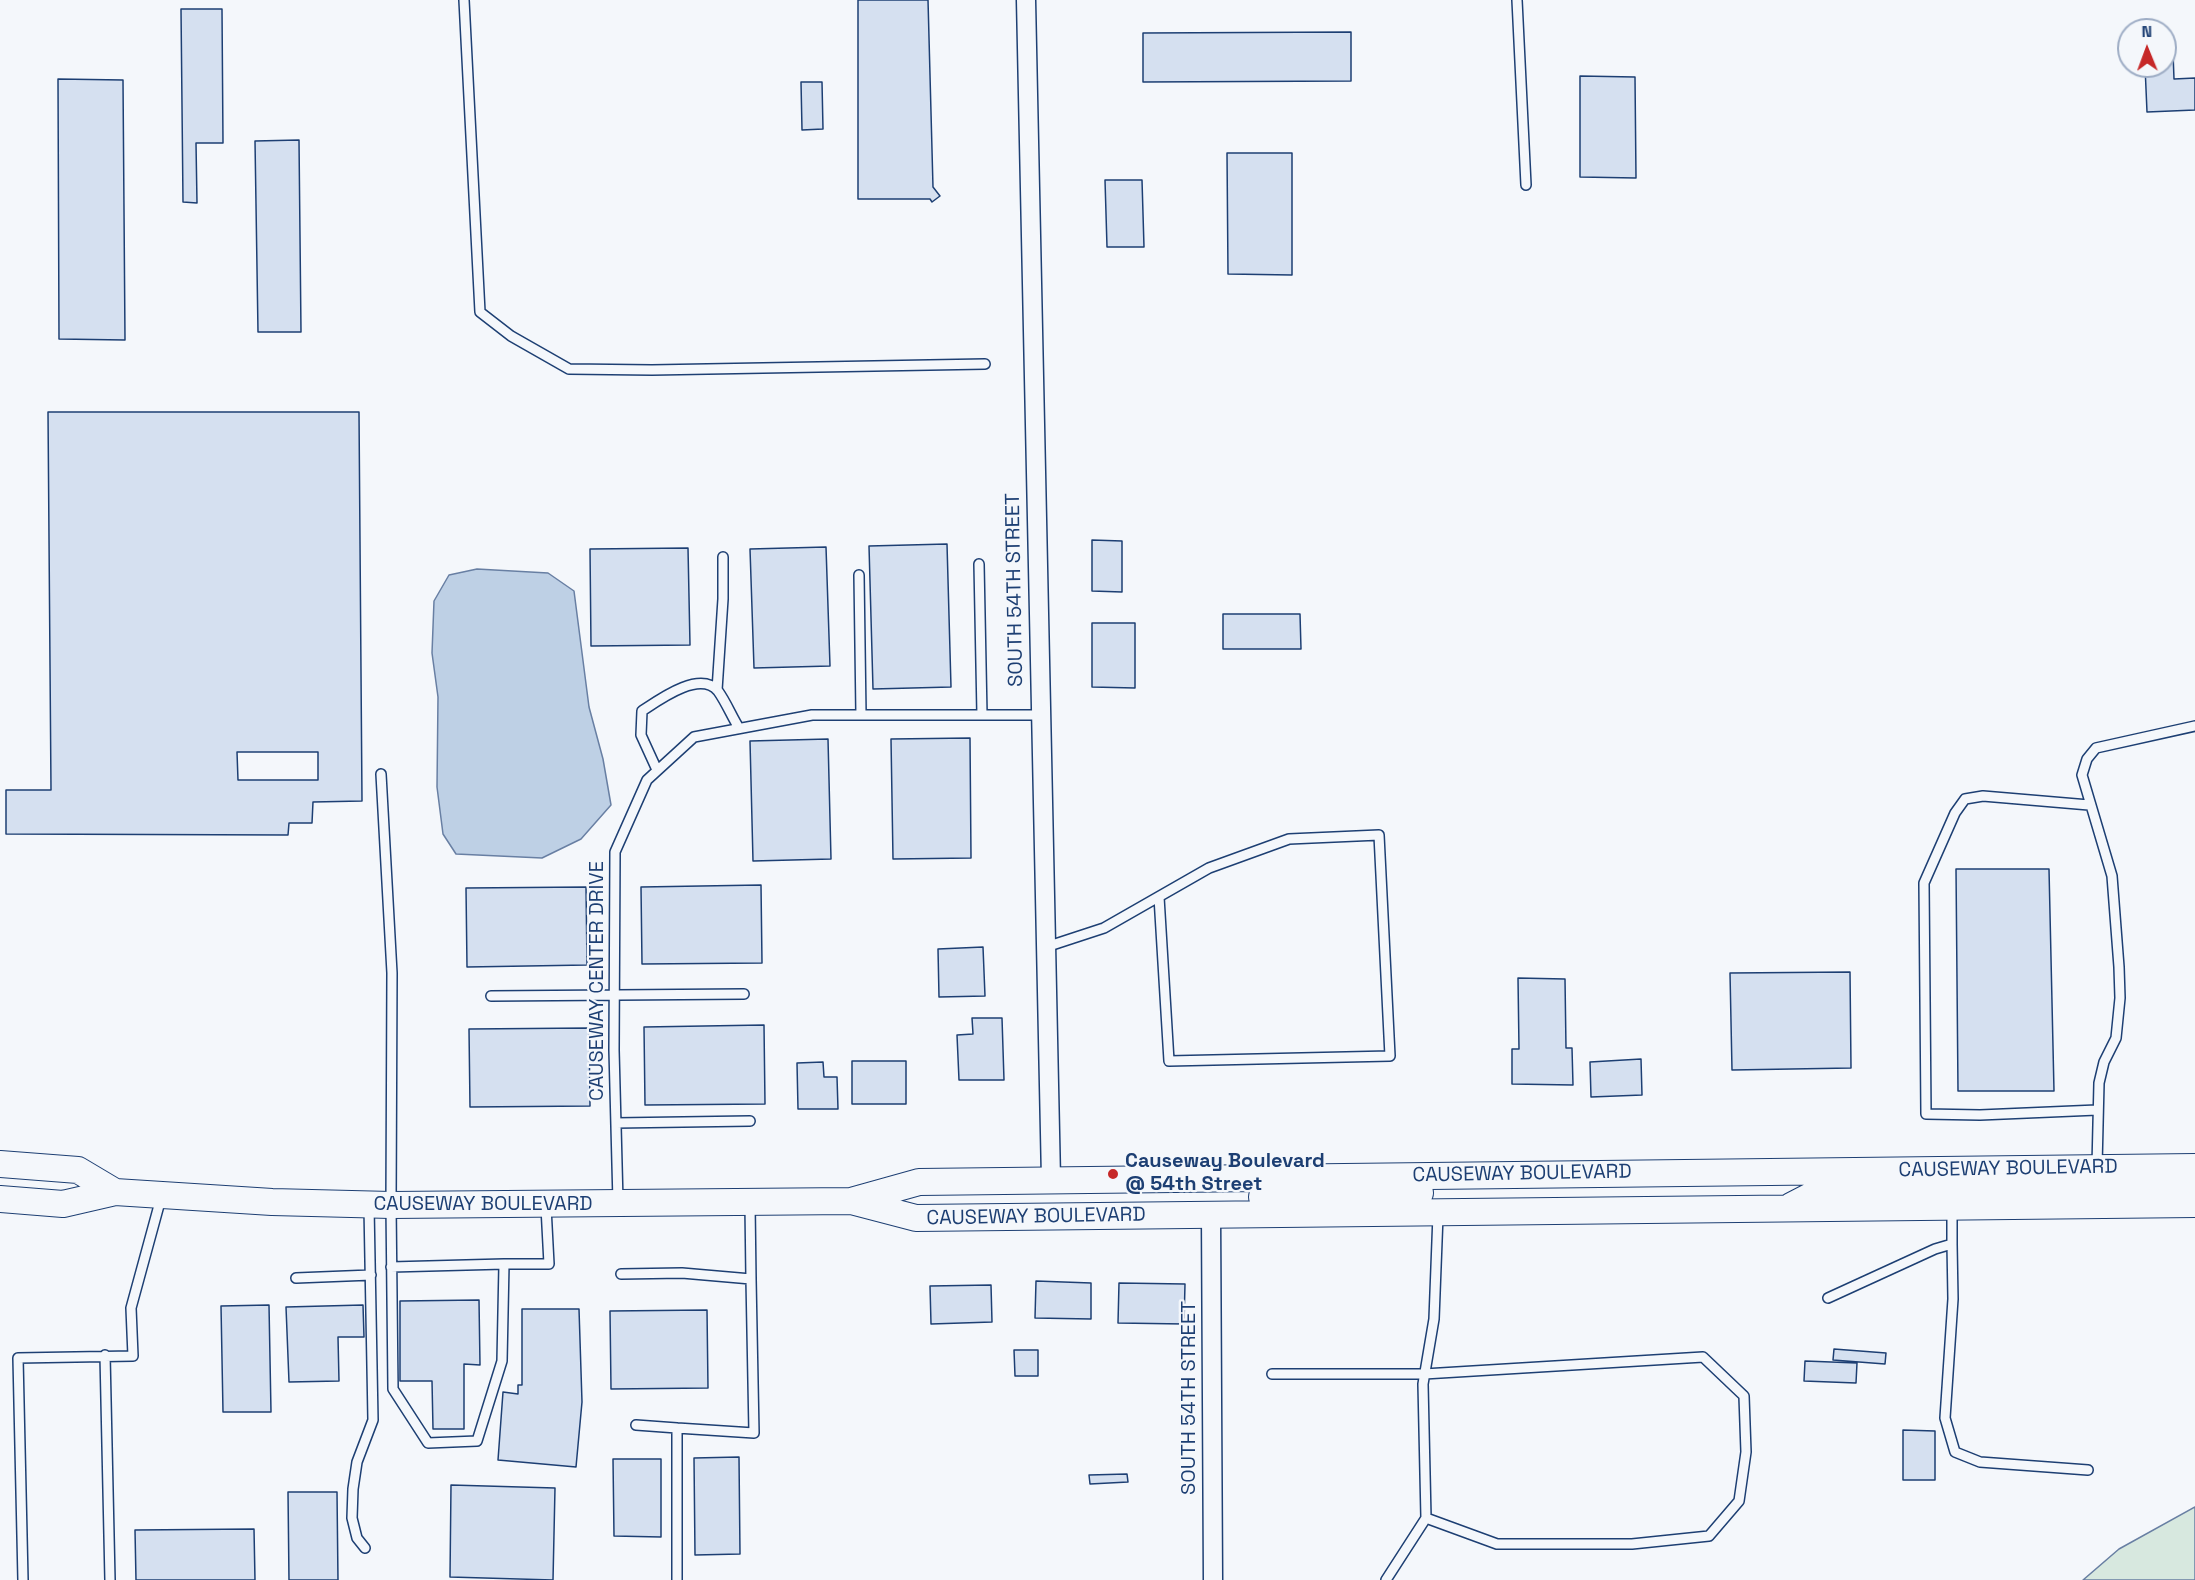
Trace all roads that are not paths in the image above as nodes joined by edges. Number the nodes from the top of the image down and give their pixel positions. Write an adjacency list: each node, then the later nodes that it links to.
1 (464, 0): 5 (lane)
2 (1026, 0): 12 (street, SOUTH 54TH STREET)
3 (1517, 0): 4 (lane)
4 (1526, 185)
5 (985, 364)
6 (723, 557): 9 (lane)
7 (979, 564): 11 (lane)
8 (859, 575): 10 (lane)
9 (717, 690): 14 (lane); 15 (lane)
10 (861, 715): 11 (lane, CAUSEWAY CENTER DRIVE); 14 (lane, CAUSEWAY CENTER DRIVE)
11 (982, 715): 12 (lane, CAUSEWAY CENTER DRIVE)
12 (1040, 715): 19 (street, SOUTH 54TH STREET)
13 (2195, 726): 17 (lane)
14 (739, 728): 15 (lane, CAUSEWAY CENTER DRIVE)
15 (657, 770): 22 (lane, CAUSEWAY CENTER DRIVE)
16 (381, 774): 39 (lane)
17 (2089, 805): 23 (lane); 23 (lane)
18 (1159, 897): 18 (lane); 19 (lane)
19 (1046, 947): 30 (street, SOUTH 54TH STREET)
20 (744, 994): 22 (lane)
21 (491, 996): 22 (lane)
22 (614, 996): 25 (lane, CAUSEWAY CENTER DRIVE)
23 (2097, 1110): 28 (lane)
24 (750, 1121): 25 (lane)
25 (616, 1123): 40 (lane, CAUSEWAY CENTER DRIVE)
26 (0, 1164): 32 (main road, CAUSEWAY BOULEVARD)
27 (2195, 1167): 28 (main road, CAUSEWAY BOULEVARD)
28 (2097, 1168): 29 (main road, CAUSEWAY BOULEVARD)
29 (1507, 1175): 30 (main road, CAUSEWAY BOULEVARD); 45 (main road)
30 (1051, 1179): 35 (main road, CAUSEWAY BOULEVARD); 44 (main road)
31 (2195, 1185): 42 (main road)
32 (115, 1192): 33 (main road, CAUSEWAY BOULEVARD); 34 (main road, CAUSEWAY BOULEVARD)
33 (162, 1196): 39 (main road, CAUSEWAY BOULEVARD); 54 (lane)
34 (0, 1199)
35 (851, 1202): 36 (main road, CAUSEWAY BOULEVARD); 44 (main road, CAUSEWAY BOULEVARD)
36 (750, 1203): 40 (main road, CAUSEWAY BOULEVARD); 52 (lane)
37 (546, 1204): 39 (main road, CAUSEWAY BOULEVARD); 40 (main road, CAUSEWAY BOULEVARD); 47 (lane)
38 (2195, 1204): 41 (main road, CAUSEWAY BOULEVARD)
39 (380, 1205): 48 (lane); 50 (lane)
40 (618, 1205)
41 (1952, 1206): 42 (main road, CAUSEWAY BOULEVARD); 46 (lane)
42 (1786, 1208): 43 (main road, CAUSEWAY BOULEVARD)
43 (1438, 1212): 45 (main road, CAUSEWAY BOULEVARD); 56 (lane)
44 (896, 1213): 45 (main road, CAUSEWAY BOULEVARD)
45 (1211, 1215): 65 (street, SOUTH 54TH STREET)
46 (1952, 1244): 53 (lane); 59 (lane)
47 (504, 1264): 48 (lane); 48 (lane)
48 (391, 1267)
49 (621, 1274): 52 (lane)
50 (371, 1275): 51 (lane); 61 (lane)
51 (296, 1278)
52 (751, 1279): 58 (lane)
53 (1828, 1298)
54 (105, 1355): 62 (lane); 63 (lane)
55 (1272, 1374): 56 (lane)
56 (1424, 1374): 60 (lane); 60 (lane)
57 (636, 1425): 58 (lane)
58 (677, 1428): 64 (lane)
59 (2088, 1470)
60 (1426, 1518): 66 (lane)
61 (365, 1548)
62 (23, 1580)
63 (110, 1580)
64 (677, 1580)
65 (1213, 1580)
66 (1386, 1580)

